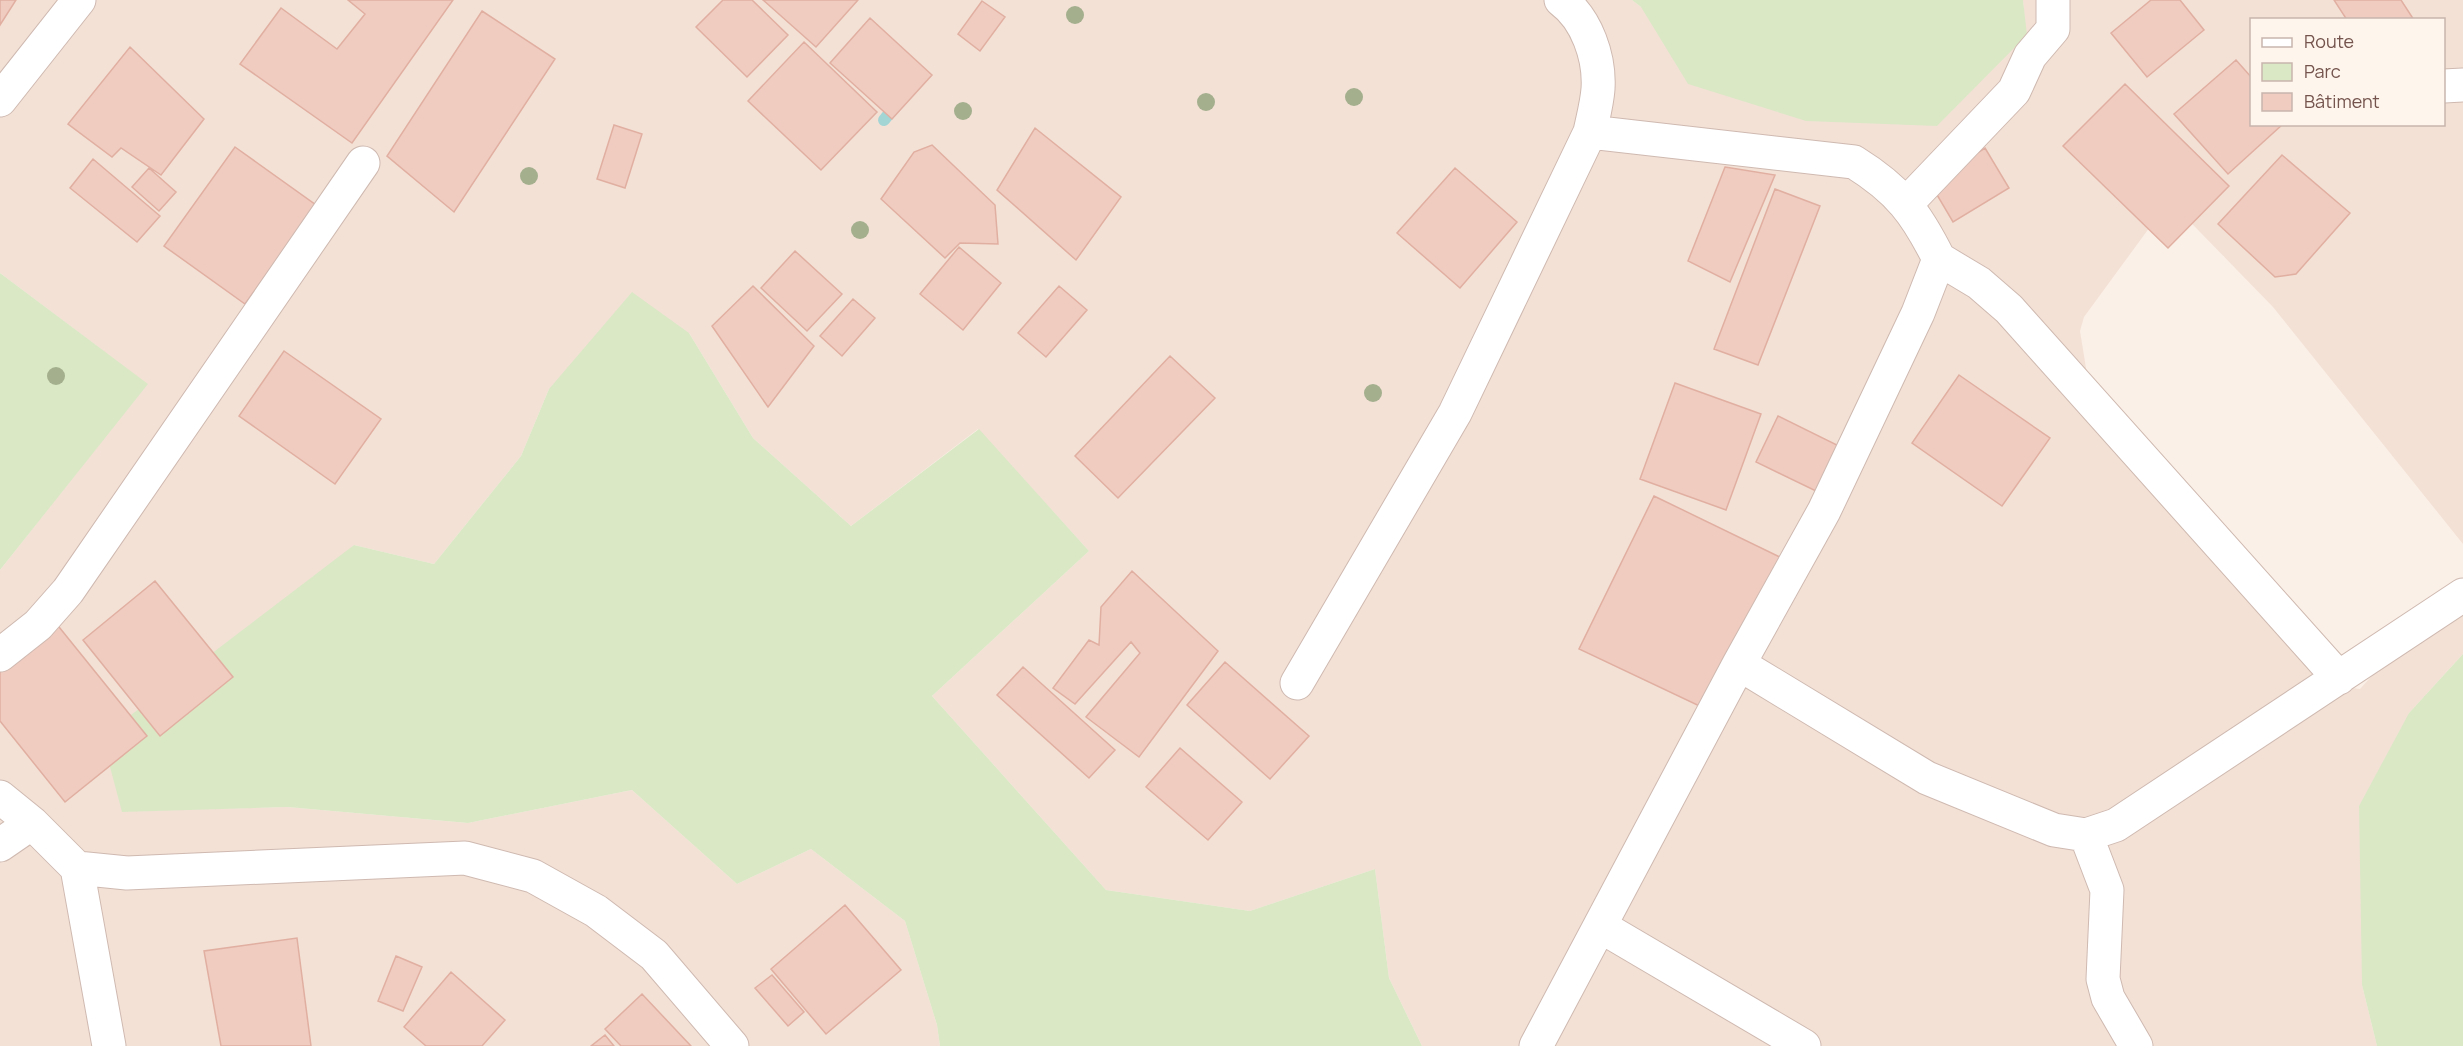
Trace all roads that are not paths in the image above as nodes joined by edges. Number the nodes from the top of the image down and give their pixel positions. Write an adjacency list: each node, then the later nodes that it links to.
1 (79, 0): 6 (street)
2 (1561, 0): 7 (street)
3 (2053, 0): 9 (street)
4 (2463, 85): 5 (street)
5 (2445, 86)
6 (0, 100)
7 (1590, 132): 9 (street); 15 (street)
8 (363, 163): 12 (street)
9 (1906, 204): 10 (street)
10 (1939, 259): 13 (street); 14 (street)
11 (2463, 595): 14 (street)
12 (0, 654)
13 (1739, 664): 18 (street); 21 (street)
14 (2339, 678): 18 (street)
15 (1297, 683)
16 (0, 797): 17 (street)
17 (32, 823): 19 (street); 20 (street)
18 (2086, 835): 26 (street)
19 (0, 845)
20 (77, 868): 22 (street); 23 (street)
21 (1600, 926): 24 (street); 25 (street)
22 (109, 1046)
23 (732, 1046)
24 (1536, 1046)
25 (1804, 1046)
26 (2136, 1046)

